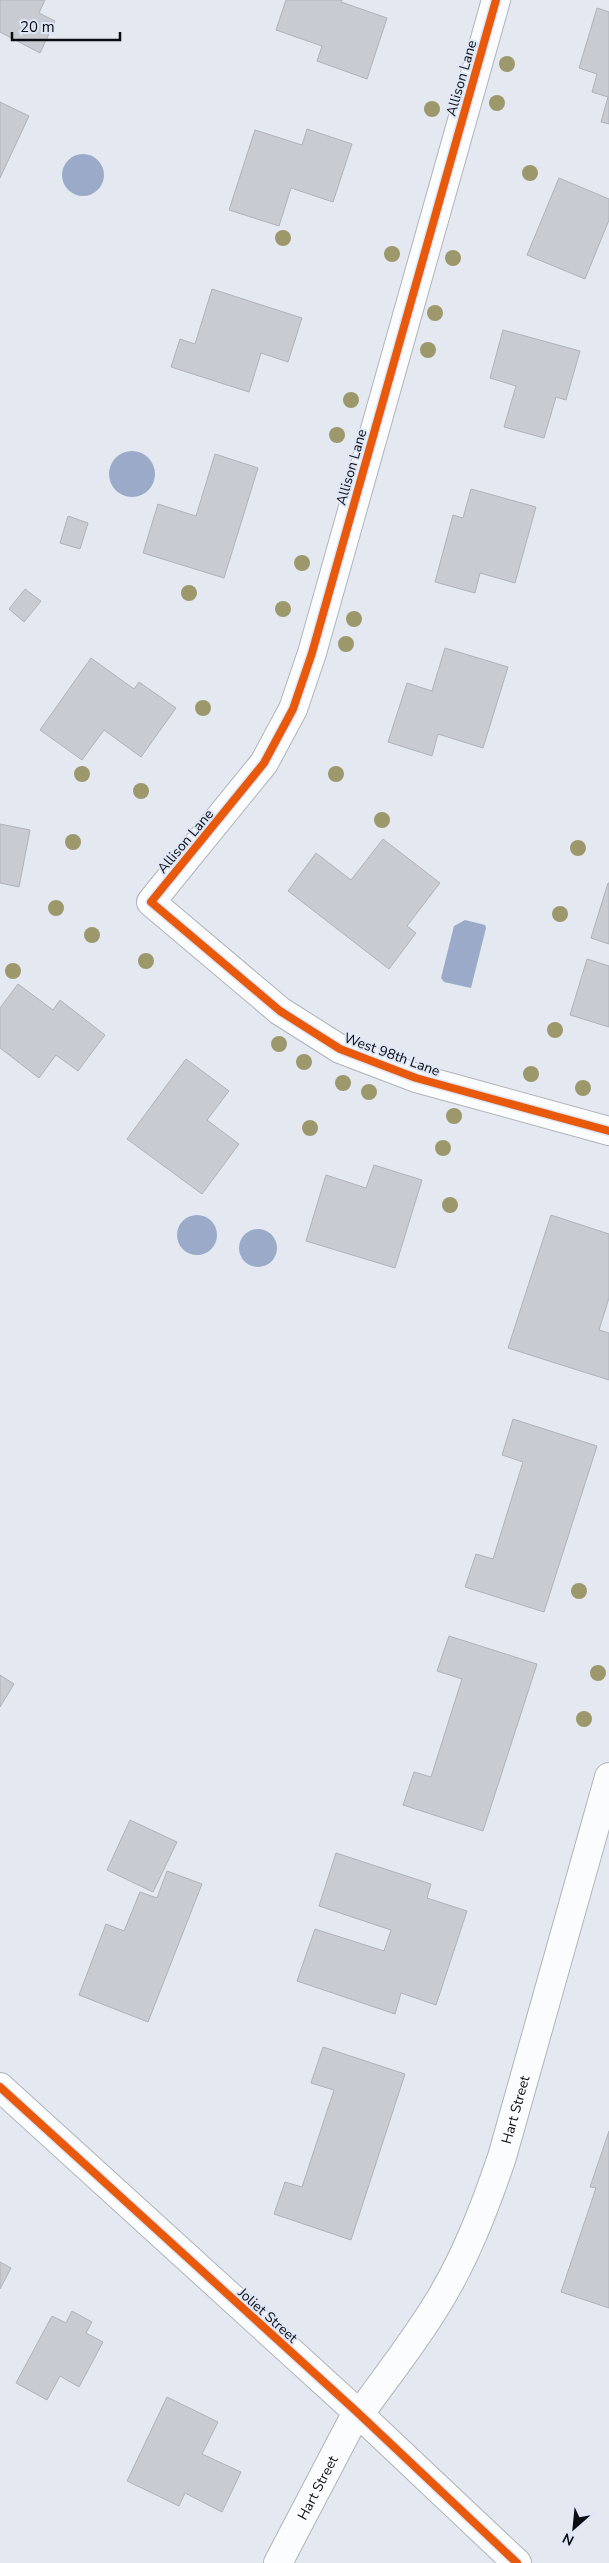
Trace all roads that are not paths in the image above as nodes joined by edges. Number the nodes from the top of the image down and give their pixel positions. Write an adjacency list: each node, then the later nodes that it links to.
1 (496, 0): 2 (street, Allison Lane)
2 (151, 902): 3 (street, West 98th Lane)
3 (609, 1131)
4 (609, 1776): 6 (street, Hart Street)
5 (0, 2088): 6 (street, Joliet Street)
6 (358, 2414): 7 (street, Hart Street); 8 (street, Joliet Street)
7 (278, 2563)
8 (517, 2563)

